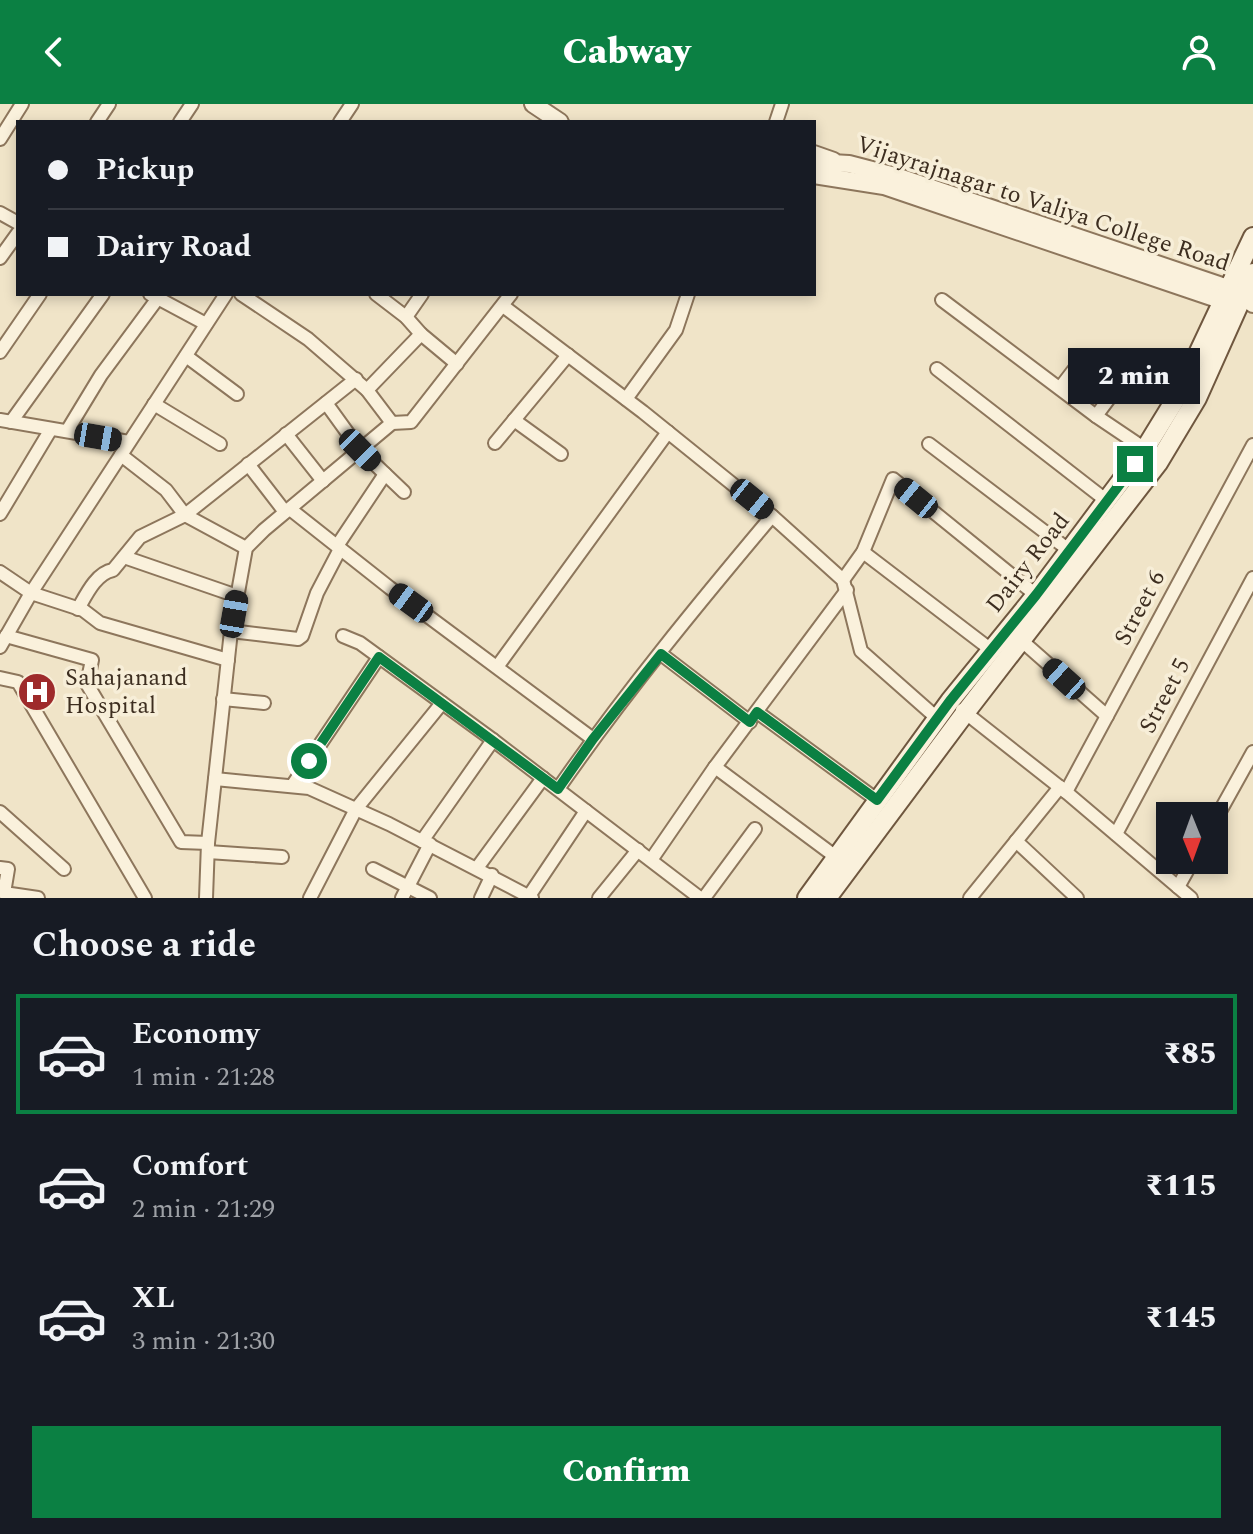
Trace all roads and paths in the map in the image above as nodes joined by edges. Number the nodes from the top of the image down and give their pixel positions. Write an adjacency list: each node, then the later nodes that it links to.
1 (22, 104): 4 (street)
2 (533, 104): 3 (street)
3 (557, 120)
4 (0, 139)
5 (816, 153): 7 (street)
6 (816, 162): 7 (street, Vijayrajnagar to Valiya College Road)
7 (849, 164): 23 (street, Vijayrajnagar to Valiya College Road)
8 (816, 175): 23 (street, Vijayrajnagar to Valiya College Road)
9 (16, 236): 11 (street)
10 (1253, 237): 23 (main road, Dairy Road)
11 (0, 258)
12 (1253, 273): 23 (main road, Dairy Road)
13 (39, 296): 28 (street)
14 (101, 296): 44 (street)
15 (154, 296): 26 (street); 47 (street)
16 (225, 296): 26 (street)
17 (244, 296): 34 (street)
18 (379, 296): 25 (street)
19 (421, 296): 25 (street)
20 (510, 296): 24 (street)
21 (687, 296): 39 (street)
22 (942, 300): 36 (street)
23 (1239, 300): 55 (main road, Dairy Road); 71 (main road, Dairy Road)
24 (503, 306): 29 (street); 32 (street)
25 (406, 317): 27 (street)
26 (206, 324): 30 (street)
27 (421, 334): 32 (street); 37 (street)
28 (0, 352)
29 (568, 355): 39 (street); 43 (street)
30 (186, 356): 38 (street); 41 (street)
31 (1083, 358): 36 (street)
32 (457, 364): 45 (street)
33 (937, 369): 63 (street)
34 (356, 379): 37 (street); 40 (street)
35 (1122, 381): 42 (street)
36 (1060, 388): 42 (street)
37 (367, 390): 45 (street)
38 (237, 394)
39 (626, 399): 48 (street)
40 (326, 403): 49 (street); 56 (street)
41 (154, 404): 50 (street); 52 (street)
42 (1096, 416): 55 (street)
43 (514, 420): 51 (street); 57 (street)
44 (6, 421): 46 (street)
45 (392, 423): 56 (street)
46 (51, 429): 47 (street); 65 (street)
47 (67, 431): 50 (street)
48 (668, 432): 67 (street); 88 (street)
49 (286, 434): 59 (street); 61 (street)
50 (129, 442): 58 (street)
51 (495, 443)
52 (220, 444)
53 (929, 444): 71 (street)
54 (1253, 445): 94 (street, Street 6)
55 (1145, 449): 63 (main road, Dairy Road)
56 (360, 450): 60 (street); 61 (street)
57 (561, 454)
58 (121, 455): 66 (street); 76 (street)
59 (248, 464): 64 (street); 66 (street)
60 (385, 474): 62 (street); 69 (street)
61 (323, 481): 64 (street)
62 (404, 492)
63 (1107, 501): 71 (main road, Dairy Road)
64 (287, 510): 68 (street); 69 (street)
65 (0, 514)
66 (185, 515): 68 (street); 72 (street)
67 (772, 516): 75 (street); 85 (street)
68 (246, 548): 78 (street)
69 (339, 548): 80 (street); 88 (street)
70 (863, 552): 75 (street); 77 (street); 84 (street)
71 (1076, 555): 77 (main road, Dairy Road); 82 (main road, Dairy Road)
72 (124, 557): 78 (street); 79 (street)
73 (0, 572): 76 (street)
74 (1253, 578): 112 (street, Street 5)
75 (845, 585): 95 (street); 96 (street)
76 (31, 593): 79 (street); 83 (street)
77 (1036, 595): 84 (main road, Dairy Road)
78 (237, 596): 80 (street)
79 (78, 609): 87 (street)
80 (231, 631): 87 (street)
81 (343, 636): 86 (street)
82 (1022, 641): 93 (main road, Dairy Road); 94 (street)
83 (3, 642): 115 (street)
84 (990, 649): 93 (main road, Dairy Road)
85 (661, 654): 95 (street); 97 (street)
86 (379, 657): 92 (street); 103 (street)
87 (228, 660): 90 (street)
88 (497, 667): 97 (street)
89 (0, 678): 131 (street)
90 (223, 699): 91 (street); 102 (street)
91 (264, 703)
92 (442, 703): 98 (street); 108 (street)
93 (958, 707): 96 (main road, Dairy Road); 105 (street); 119 (main road, Dairy Road)
94 (1107, 716): 105 (street, Street 6)
95 (754, 717): 100 (street); 106 (street)
96 (938, 719): 106 (main road, Dairy Road)
97 (593, 739): 104 (street)
98 (493, 740): 101 (street); 114 (street)
99 (1253, 752): 107 (street)
100 (715, 767): 118 (street); 119 (street)
101 (543, 778): 104 (street); 121 (street)
102 (215, 779): 103 (street); 115 (street)
103 (292, 786): 108 (street)
104 (558, 789): 109 (street)
105 (1063, 789): 112 (street); 113 (street, Street 6)
106 (877, 800): 119 (main road, Dairy Road)
107 (1225, 802)
108 (356, 809): 114 (street); 133 (street)
109 (586, 811): 116 (street); 129 (street)
110 (0, 812): 122 (street)
111 (755, 829): 137 (street)
112 (1116, 834): 126 (street)
113 (1016, 841): 140 (street, Street 6); 141 (street)
114 (426, 842): 121 (street); 127 (street)
115 (208, 848): 117 (street); 132 (street)
116 (638, 850): 118 (street); 136 (street)
117 (282, 857)
118 (651, 860): 137 (street)
119 (842, 862): 138 (main road, Dairy Road); 139 (main road, Dairy Road)
120 (0, 868): 128 (street)
121 (477, 868): 125 (street)
122 (64, 869)
123 (373, 869): 127 (street)
124 (1185, 874): 126 (street)
125 (492, 875): 129 (street); 135 (street)
126 (1178, 887): 142 (street)
127 (405, 892): 134 (street)
128 (3, 895): 130 (street)
129 (530, 897)
130 (38, 898)
131 (145, 898)
132 (206, 898)
133 (310, 898)
134 (430, 898)
135 (481, 898)
136 (599, 898)
137 (702, 898)
138 (807, 898)
139 (827, 898)
140 (970, 898)
141 (1077, 898)
142 (1191, 898)

